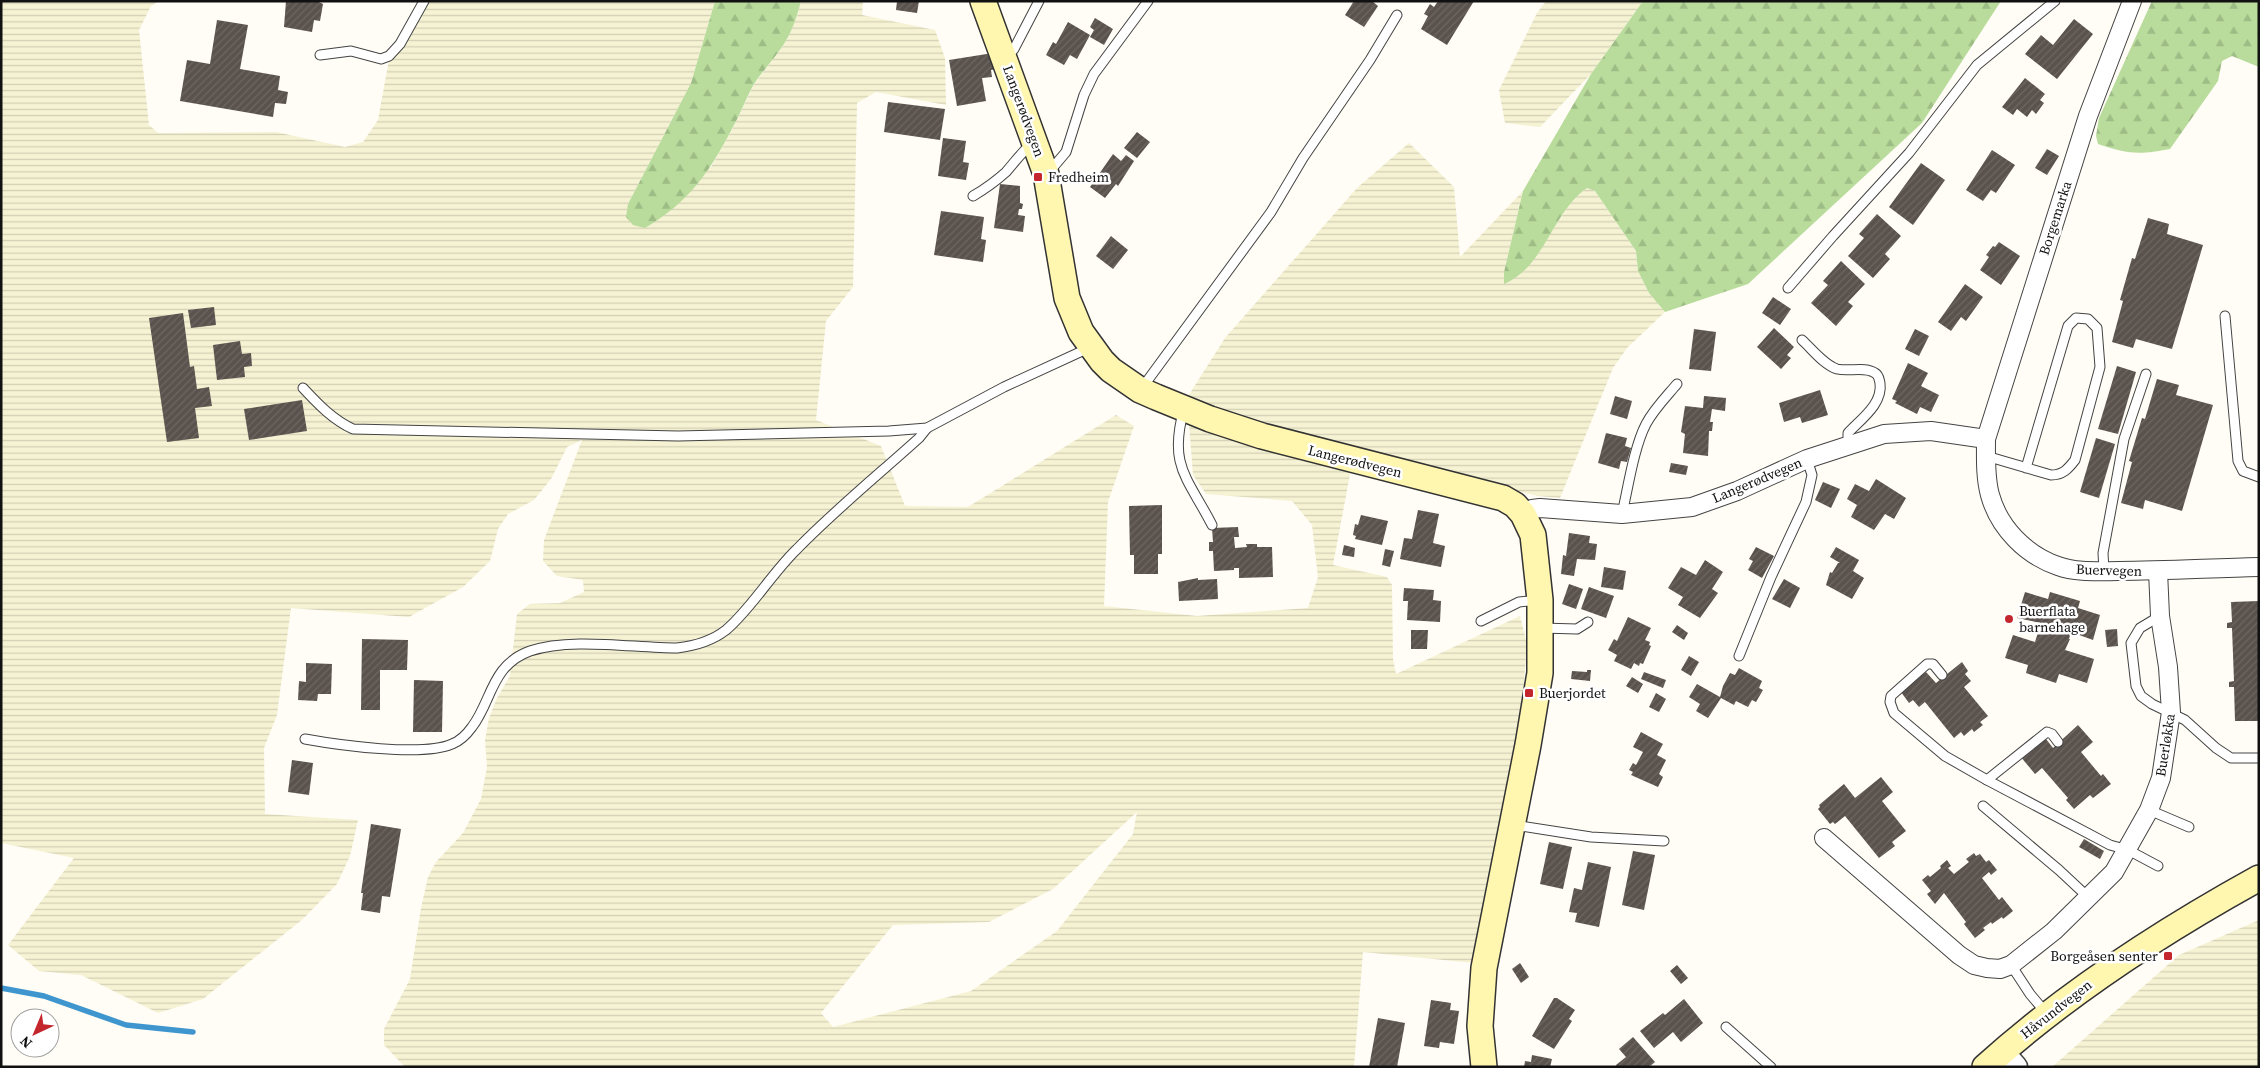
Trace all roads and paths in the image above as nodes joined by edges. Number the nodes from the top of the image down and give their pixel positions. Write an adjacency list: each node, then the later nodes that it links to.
1 (424, 1): 8 (lane)
2 (983, 1): 9 (main road, Langerødvegen)
3 (1039, 1): 9 (lane)
4 (1148, 1): 11 (lane)
5 (2056, 1): 13 (lane)
6 (2132, 1): 23 (street, Borgemarka)
7 (1397, 15): 20 (lane)
8 (320, 54)
9 (1004, 60): 10 (main road, Langerødvegen)
10 (1036, 142): 11 (main road, Langerødvegen); 12 (lane)
11 (1046, 174): 16 (main road, Langerødvegen)
12 (973, 196)
13 (1788, 288)
14 (2225, 316): 28 (lane)
15 (1802, 340): 24 (lane)
16 (1091, 347): 20 (main road, Langerødvegen); 22 (lane)
17 (2146, 374): 33 (lane)
18 (1677, 384): 30 (lane)
19 (303, 388): 22 (lane)
20 (1140, 390): 21 (main road, Langerødvegen)
21 (1184, 409): 29 (main road, Langerødvegen); 31 (lane)
22 (928, 428): 43 (lane)
23 (1986, 438): 24 (street, Langerødvegen); 25 (street, Buervegen)
24 (1848, 444): 26 (street, Langerødvegen)
25 (1986, 456): 27 (lane); 33 (street, Buervegen)
26 (1807, 459): 30 (street, Langerødvegen); 40 (lane)
27 (2026, 468): 27 (lane)
28 (2259, 477)
29 (1523, 514): 30 (street, Langerødvegen); 35 (main road)
30 (1622, 514)
31 (1212, 525)
32 (2259, 567): 34 (street, Buervegen)
33 (2104, 571): 34 (street, Buervegen)
34 (2158, 571): 36 (street, Buerløkka)
35 (1540, 600): 37 (lane); 39 (main road)
36 (2160, 616): 42 (street, Buerløkka); 42 (lane)
37 (1481, 621)
38 (1588, 622): 39 (lane)
39 (1541, 628): 49 (main road)
40 (1739, 656)
41 (1942, 675): 46 (lane)
42 (2171, 712): 45 (lane); 48 (street, Buerløkka)
43 (305, 739)
44 (2058, 742): 46 (lane)
45 (2259, 758)
46 (1987, 780): 53 (lane)
47 (1982, 806): 56 (lane)
48 (2149, 810): 50 (lane); 53 (street, Buerløkka)
49 (1511, 824): 52 (lane); 61 (main road)
50 (2189, 827)
51 (1824, 838): 57 (street)
52 (1664, 842)
53 (2128, 850): 54 (lane); 56 (street, Buerløkka)
54 (2158, 866)
55 (2259, 878): 58 (main road, Håvundvegen)
56 (2089, 898): 57 (street, Buerløkka)
57 (2011, 965): 58 (lane)
58 (2047, 1014): 60 (main road, Håvundvegen)
59 (1726, 1028): 62 (lane)
60 (2001, 1062)
61 (1484, 1067)
62 (1771, 1067)

